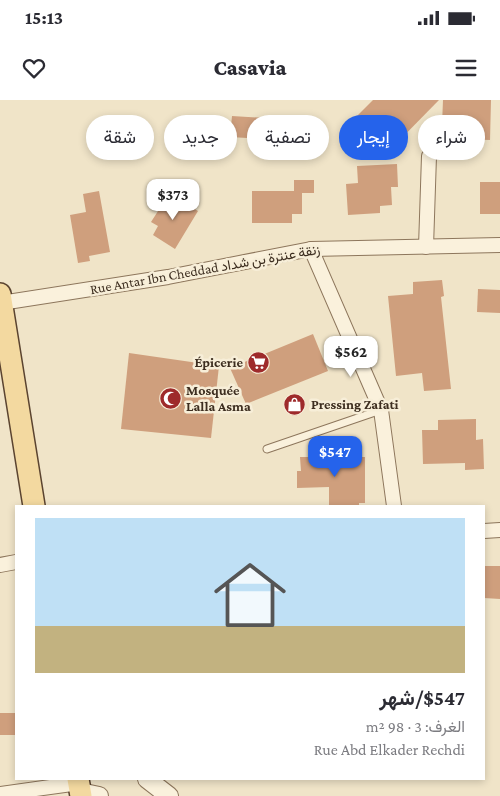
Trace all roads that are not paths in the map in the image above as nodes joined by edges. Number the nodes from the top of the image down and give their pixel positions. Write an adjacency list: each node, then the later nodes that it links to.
1 (429, 160): 3 (street)
2 (500, 245): 3 (street, Rue Antar Ibn Cheddad زنقة عنترة بن شداد)
3 (426, 247): 4 (street, Rue Antar Ibn Cheddad زنقة عنترة بن شداد)
4 (311, 249): 5 (street, Rue Antar Ibn Cheddad زنقة عنترة بن شداد); 6 (street)
5 (1, 298): 8 (main road)
6 (381, 410): 7 (lane); 9 (street)
7 (268, 449)
8 (34, 505)
9 (394, 505)
10 (500, 530): 11 (street)
11 (485, 531)
12 (15, 562): 13 (street)
13 (0, 565)
14 (149, 780): 17 (street)
15 (83, 789): 16 (street)
16 (0, 794)
17 (170, 796)

